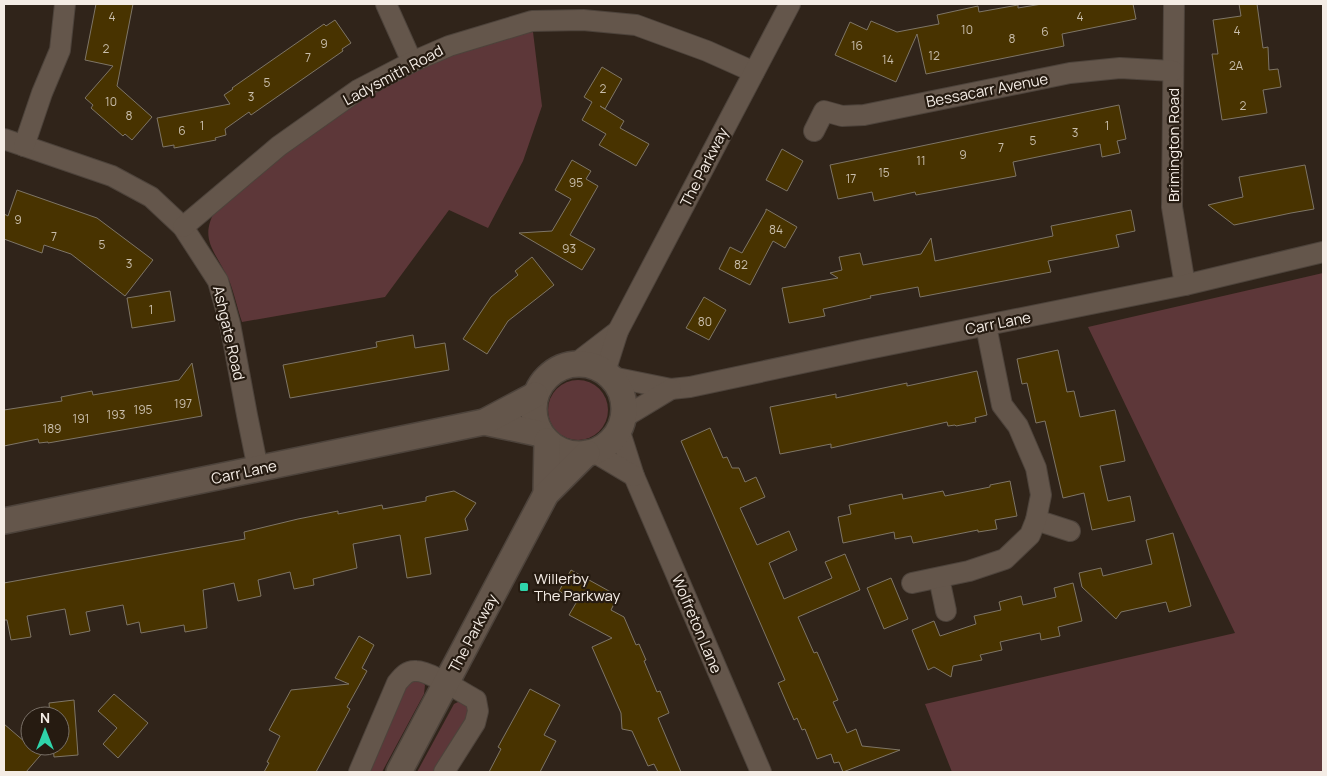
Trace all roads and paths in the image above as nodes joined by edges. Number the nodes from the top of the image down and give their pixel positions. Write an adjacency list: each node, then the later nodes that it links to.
1 (65, 4): 10 (street)
2 (386, 4): 5 (street)
3 (790, 4): 7 (street, The Parkway)
4 (1174, 4): 6 (street, Brimington Road)
5 (412, 62): 7 (street, Ladysmith Road); 11 (street, Ladysmith Road)
6 (1174, 71): 8 (street, Bessacarr Avenue); 13 (street, Brimington Road)
7 (754, 72): 15 (street, The Parkway)
8 (814, 131)
9 (4, 139): 10 (street, Ashgate Road)
10 (24, 146): 11 (street, Ashgate Road)
11 (183, 227): 24 (street, Ashgate Road)
12 (1323, 252): 13 (street, Carr Lane)
13 (1185, 285): 14 (street, Carr Lane)
14 (986, 326): 18 (street, Carr Lane); 27 (street)
15 (618, 331): 16 (street, The Parkway); 17 (street, The Parkway)
16 (575, 364): 17 (street, Carr Lane); 19 (street, Carr Lane)
17 (609, 375): 18 (street, Carr Lane); 21 (street)
18 (671, 389): 21 (street, Carr Lane)
19 (535, 395): 20 (street, Carr Lane); 22 (street)
20 (484, 422): 22 (street, Carr Lane); 24 (street, Carr Lane)
21 (621, 423): 23 (street, Carr Lane); 25 (street, Wolfreton Lane)
22 (544, 437): 23 (street, Carr Lane); 26 (street, The Parkway)
23 (590, 452): 25 (street); 26 (street, The Parkway)
24 (258, 469): 28 (street, Carr Lane)
25 (634, 476): 37 (street, Wolfreton Lane)
26 (546, 494): 33 (street, The Parkway)
27 (1036, 520): 29 (street); 30 (street)
28 (4, 521)
29 (1070, 531)
30 (939, 578): 31 (street); 32 (street)
31 (912, 583)
32 (946, 611)
33 (446, 684): 34 (street); 35 (street, The Parkway); 36 (street)
34 (359, 772)
35 (399, 772)
36 (444, 772)
37 (761, 772)

